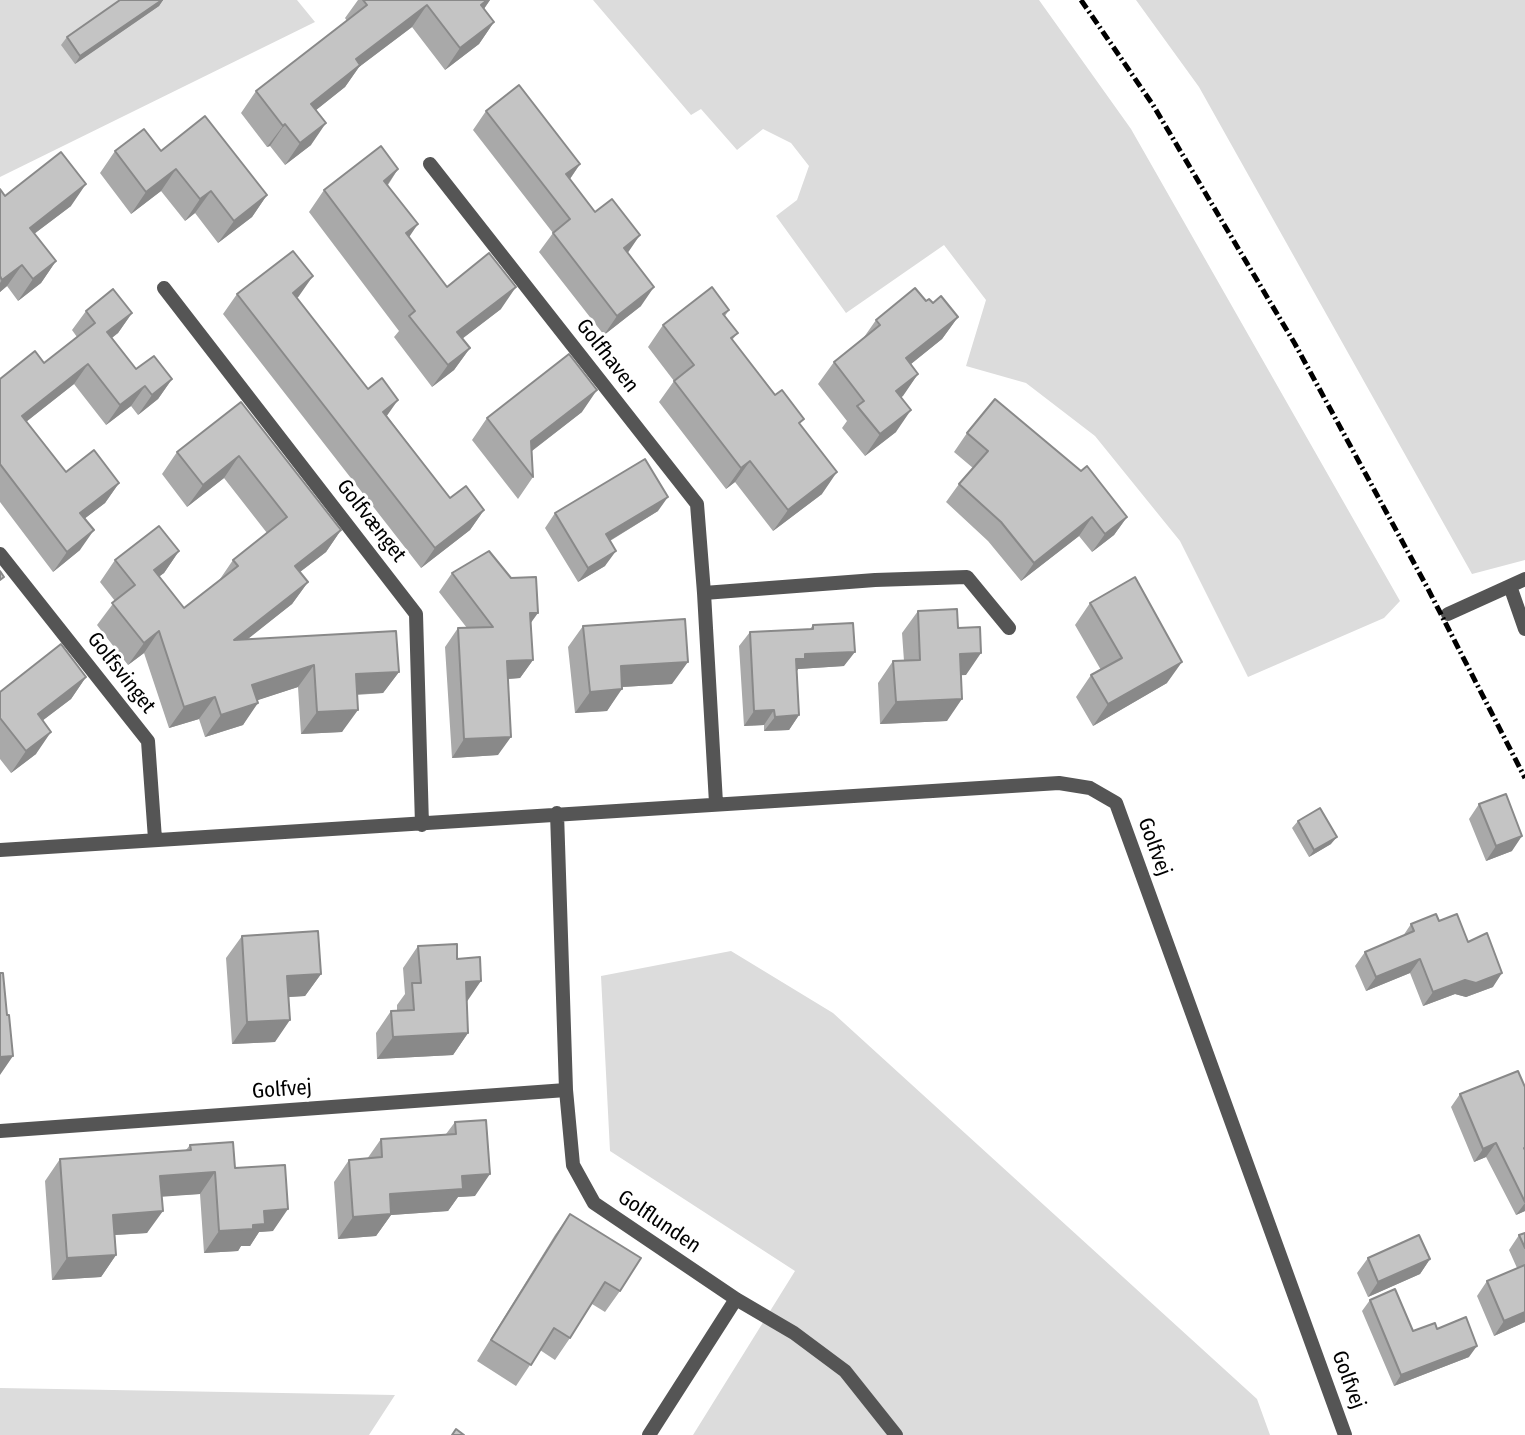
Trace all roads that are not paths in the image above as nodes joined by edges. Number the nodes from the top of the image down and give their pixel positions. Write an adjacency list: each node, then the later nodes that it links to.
1 (430, 164): 6 (street, Golfhaven)
2 (164, 288): 12 (street, Golfvænget)
3 (0, 554): 13 (street, Golfsvinget)
4 (1525, 579): 5 (street)
5 (1510, 586): 7 (street); 9 (street)
6 (704, 593): 8 (street); 10 (street, Golfhaven)
7 (1448, 614)
8 (1009, 628)
9 (1525, 629)
10 (716, 803): 11 (street, Golfvej); 20 (street, Golfvej)
11 (557, 813): 12 (street, Golfvej); 15 (street)
12 (422, 825): 13 (street, Golfvej)
13 (155, 839): 14 (street, Golfvej)
14 (0, 850)
15 (566, 1090): 16 (street, Golfvej); 17 (street, Golflunden)
16 (0, 1131)
17 (737, 1299): 18 (street); 19 (street, Golflunden)
18 (649, 1435)
19 (896, 1435)
20 (1345, 1435)

